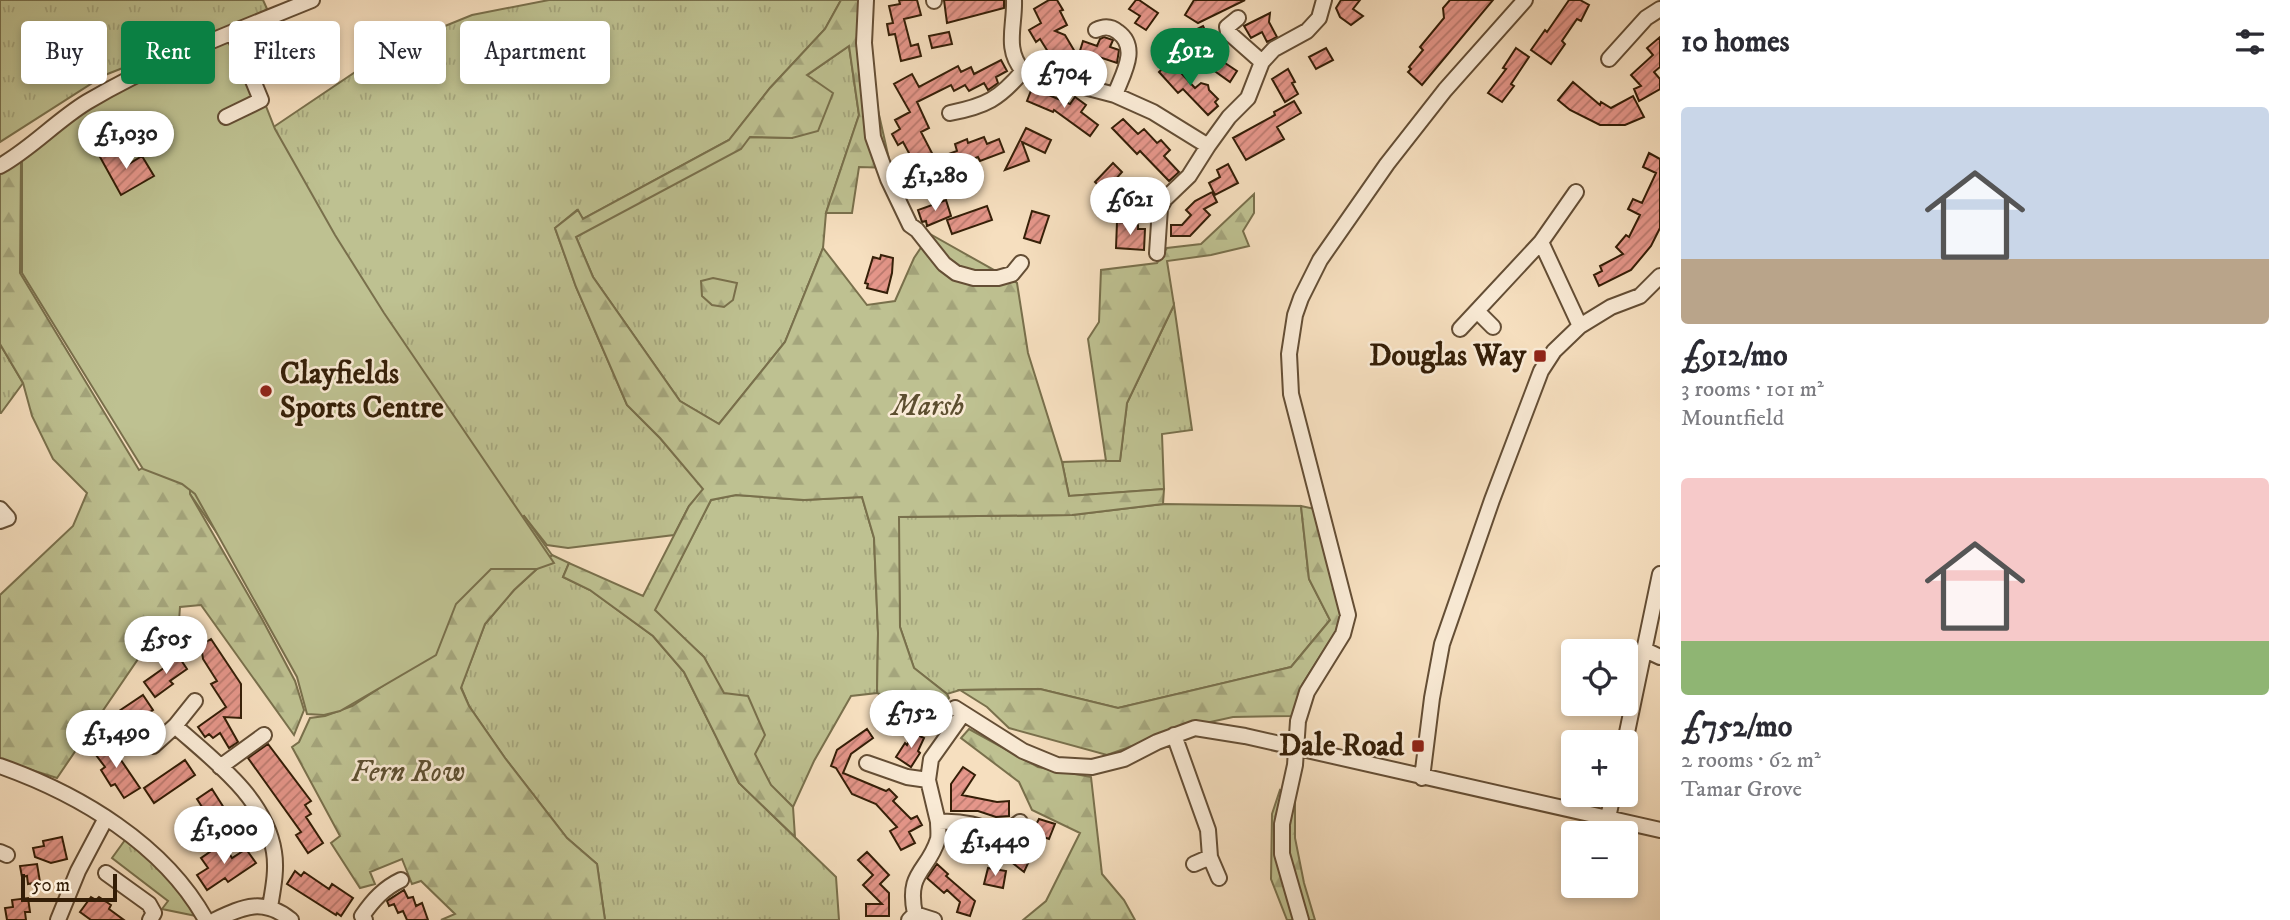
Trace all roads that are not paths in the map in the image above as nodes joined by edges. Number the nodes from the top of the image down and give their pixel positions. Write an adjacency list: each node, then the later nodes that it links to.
1 (312, 0): 8 (street)
2 (866, 0): 23 (street)
3 (1014, 0): 13 (street)
4 (1324, 0): 12 (street)
5 (1525, 0): 40 (street)
6 (1660, 9): 11 (street)
7 (1238, 18): 12 (street)
8 (260, 21)
9 (1096, 30): 15 (street)
10 (229, 34): 19 (street)
11 (1609, 59)
12 (1262, 62): 18 (street)
13 (1023, 71): 15 (street); 16 (street)
14 (254, 84): 17 (street)
15 (1115, 95): 18 (street)
16 (950, 113)
17 (226, 117)
18 (1208, 146): 22 (street)
19 (0, 166)
20 (1576, 192): 21 (street)
21 (1541, 242): 25 (street); 26 (street)
22 (1157, 253)
23 (1021, 263)
24 (1660, 276): 26 (street)
25 (1477, 311): 27 (street); 28 (street)
26 (1580, 326): 44 (street)
27 (1493, 327)
28 (1460, 329)
29 (0, 509): 30 (street)
30 (0, 521)
31 (1660, 574): 32 (street)
32 (1643, 649): 33 (street); 36 (street)
33 (1660, 657)
34 (195, 701): 35 (street)
35 (175, 726): 39 (street); 43 (street)
36 (1627, 730)
37 (264, 735): 43 (street)
38 (1174, 735): 40 (street); 45 (street); 54 (street)
39 (153, 746)
40 (1296, 748): 44 (street); 68 (street)
41 (867, 764): 45 (street)
42 (0, 767): 47 (street)
43 (220, 767): 59 (street)
44 (1422, 778): 48 (street)
45 (928, 780): 49 (street)
46 (1610, 807): 48 (street)
47 (106, 818): 62 (street); 64 (street)
48 (1608, 818): 51 (street)
49 (938, 822): 52 (street); 60 (street)
50 (1020, 822): 52 (street)
51 (1660, 830)
52 (1003, 835): 53 (street)
53 (1004, 852)
54 (1210, 857): 55 (street); 57 (street)
55 (1194, 864)
56 (106, 873): 63 (street)
57 (1219, 878)
58 (401, 880): 61 (street)
59 (270, 907): 65 (street); 66 (street)
60 (912, 917): 67 (street)
61 (363, 918)
62 (58, 920)
63 (150, 920)
64 (206, 920)
65 (215, 920)
66 (291, 920)
67 (934, 920)
68 (1301, 920)

